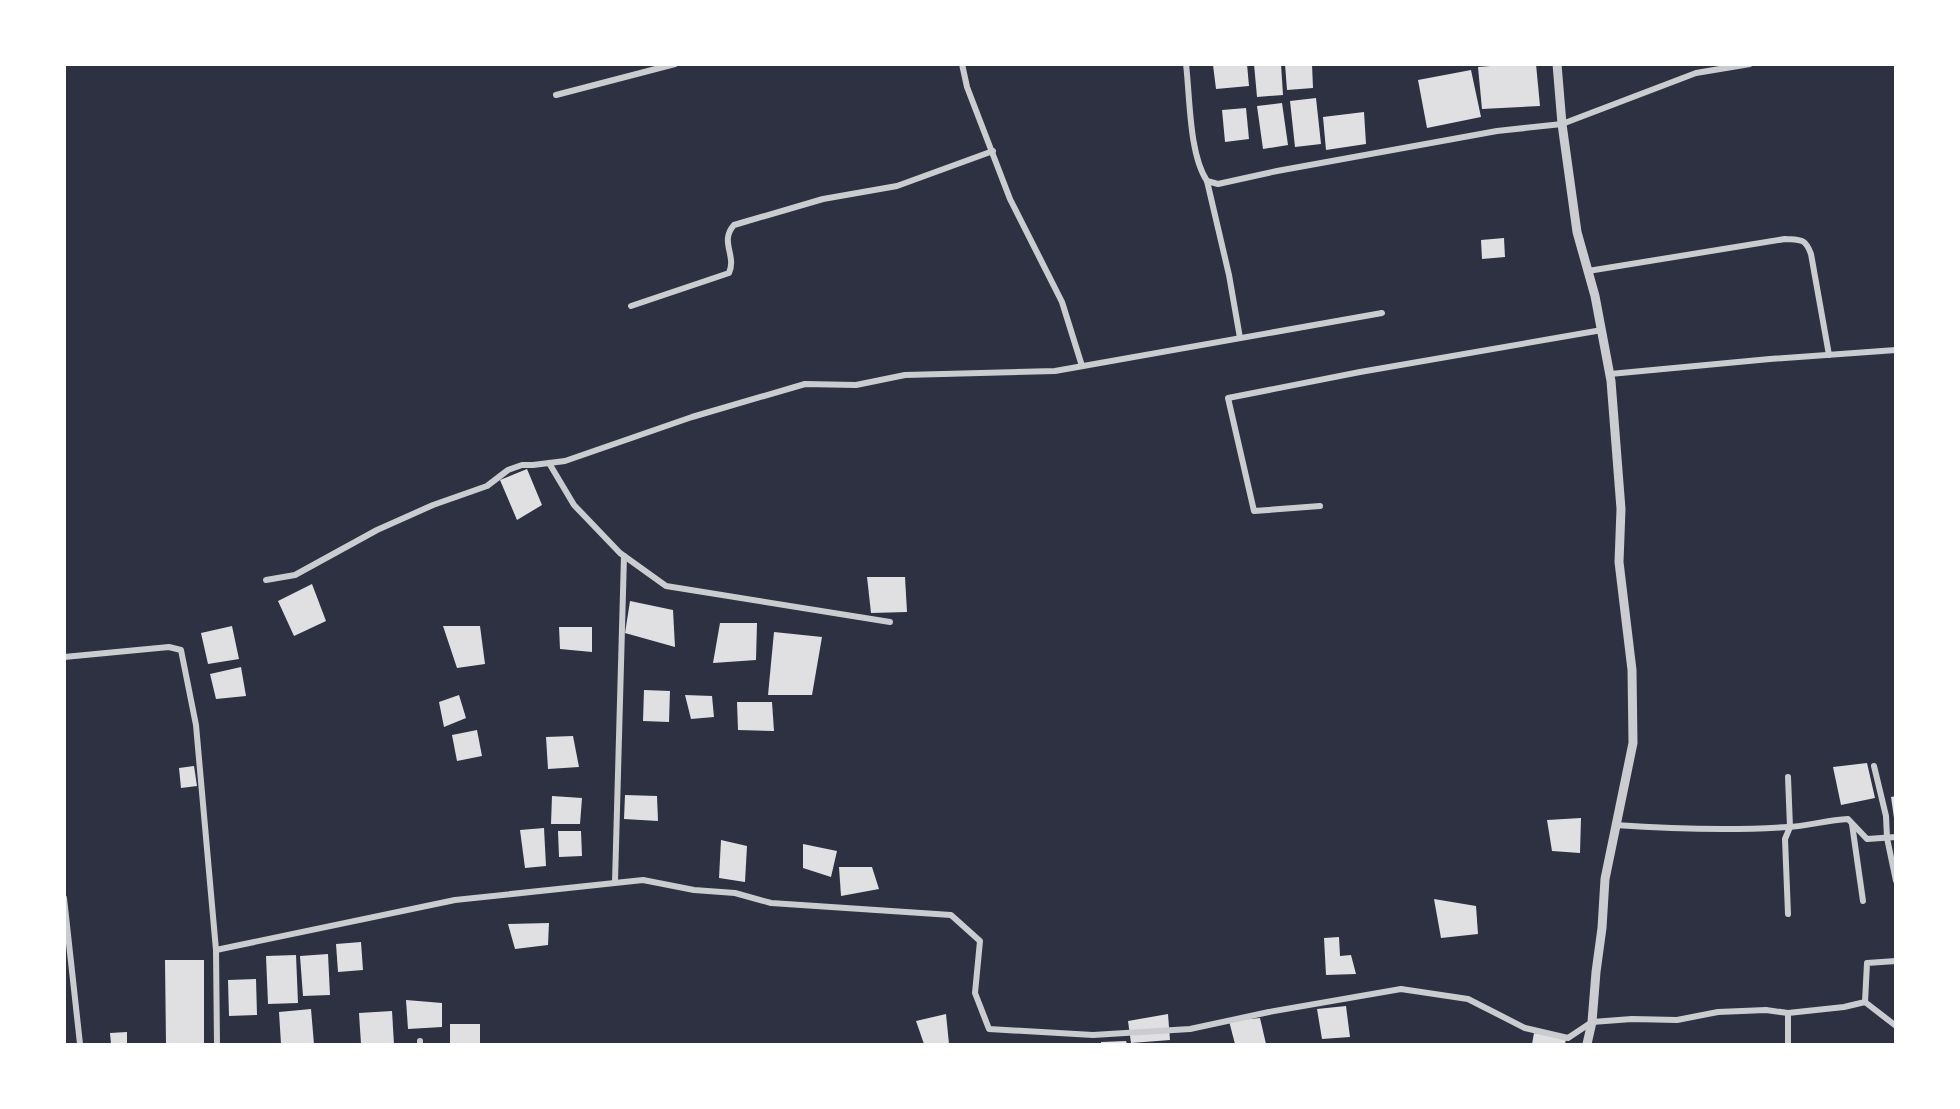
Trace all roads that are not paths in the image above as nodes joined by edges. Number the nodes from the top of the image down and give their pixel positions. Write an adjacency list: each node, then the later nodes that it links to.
1 (675, 64): 6 (street)
2 (962, 64): 8 (street)
3 (1186, 64): 9 (street)
4 (1557, 64): 7 (street)
5 (1750, 64): 7 (street)
6 (556, 95)
7 (1562, 124): 9 (street); 10 (street)
8 (993, 152): 11 (street); 17 (street)
9 (1207, 181): 14 (street)
10 (1588, 271): 13 (street); 16 (street)
11 (631, 306)
12 (1382, 313): 14 (street)
13 (1602, 330): 18 (street); 20 (street)
14 (1240, 338): 17 (street)
15 (1896, 350): 16 (street)
16 (1829, 355): 18 (street)
17 (1082, 366): 19 (street)
18 (1610, 374): 28 (street)
19 (549, 463): 21 (street); 22 (street)
20 (1320, 506)
21 (624, 556): 23 (street); 33 (street)
22 (266, 580)
23 (890, 622)
24 (64, 657): 37 (street)
25 (1874, 766): 31 (street)
26 (1788, 777): 29 (street)
27 (1852, 824): 29 (street); 31 (street); 35 (street)
28 (1615, 825): 29 (street); 41 (street)
29 (1790, 827): 36 (street)
30 (1896, 837): 31 (street)
31 (1887, 838): 32 (street)
32 (1896, 881)
33 (615, 882): 37 (street); 41 (street)
34 (64, 898): 43 (street)
35 (1863, 901)
36 (1788, 914)
37 (216, 951): 44 (street)
38 (1896, 961): 39 (street)
39 (1865, 1002): 40 (street); 42 (street)
40 (1788, 1013): 41 (street); 46 (street)
41 (1592, 1022): 45 (street)
42 (1896, 1026)
43 (80, 1044)
44 (217, 1044)
45 (1587, 1044)
46 (1788, 1044)

